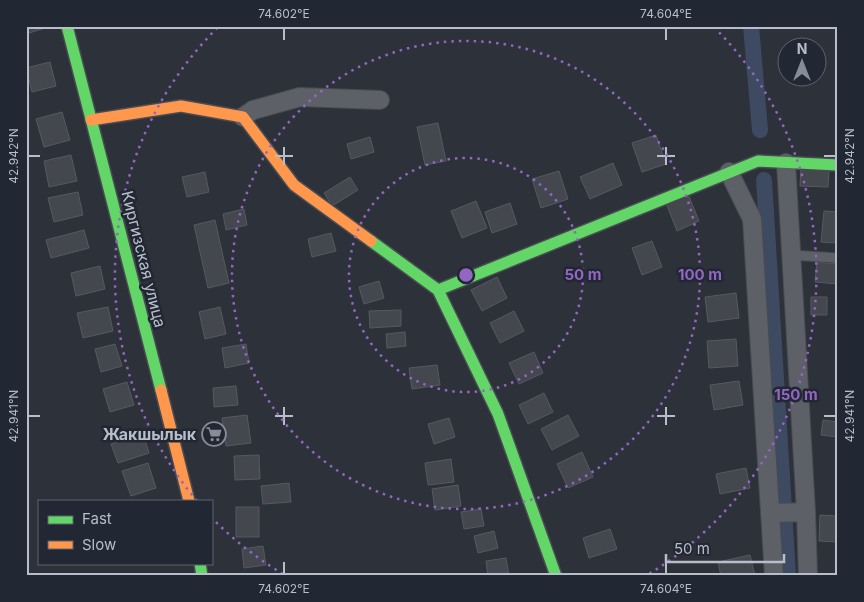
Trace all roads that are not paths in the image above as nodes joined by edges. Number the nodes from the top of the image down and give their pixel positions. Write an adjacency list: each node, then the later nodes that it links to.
1 (67, 26): 4 (street, Киргизская улица)
2 (380, 100): 3 (street)
3 (243, 117): 4 (street); 10 (street)
4 (91, 120): 11 (street, Киргизская улица)
5 (786, 163): 6 (street); 7 (street); 8 (street)
6 (838, 165)
7 (729, 172): 10 (street); 13 (street)
8 (791, 255): 9 (lane); 12 (street)
9 (838, 258)
10 (438, 290): 14 (street)
11 (189, 500)
12 (806, 512): 13 (street); 16 (street)
13 (770, 513): 15 (street)
14 (556, 576)
15 (774, 576)
16 (808, 576)

